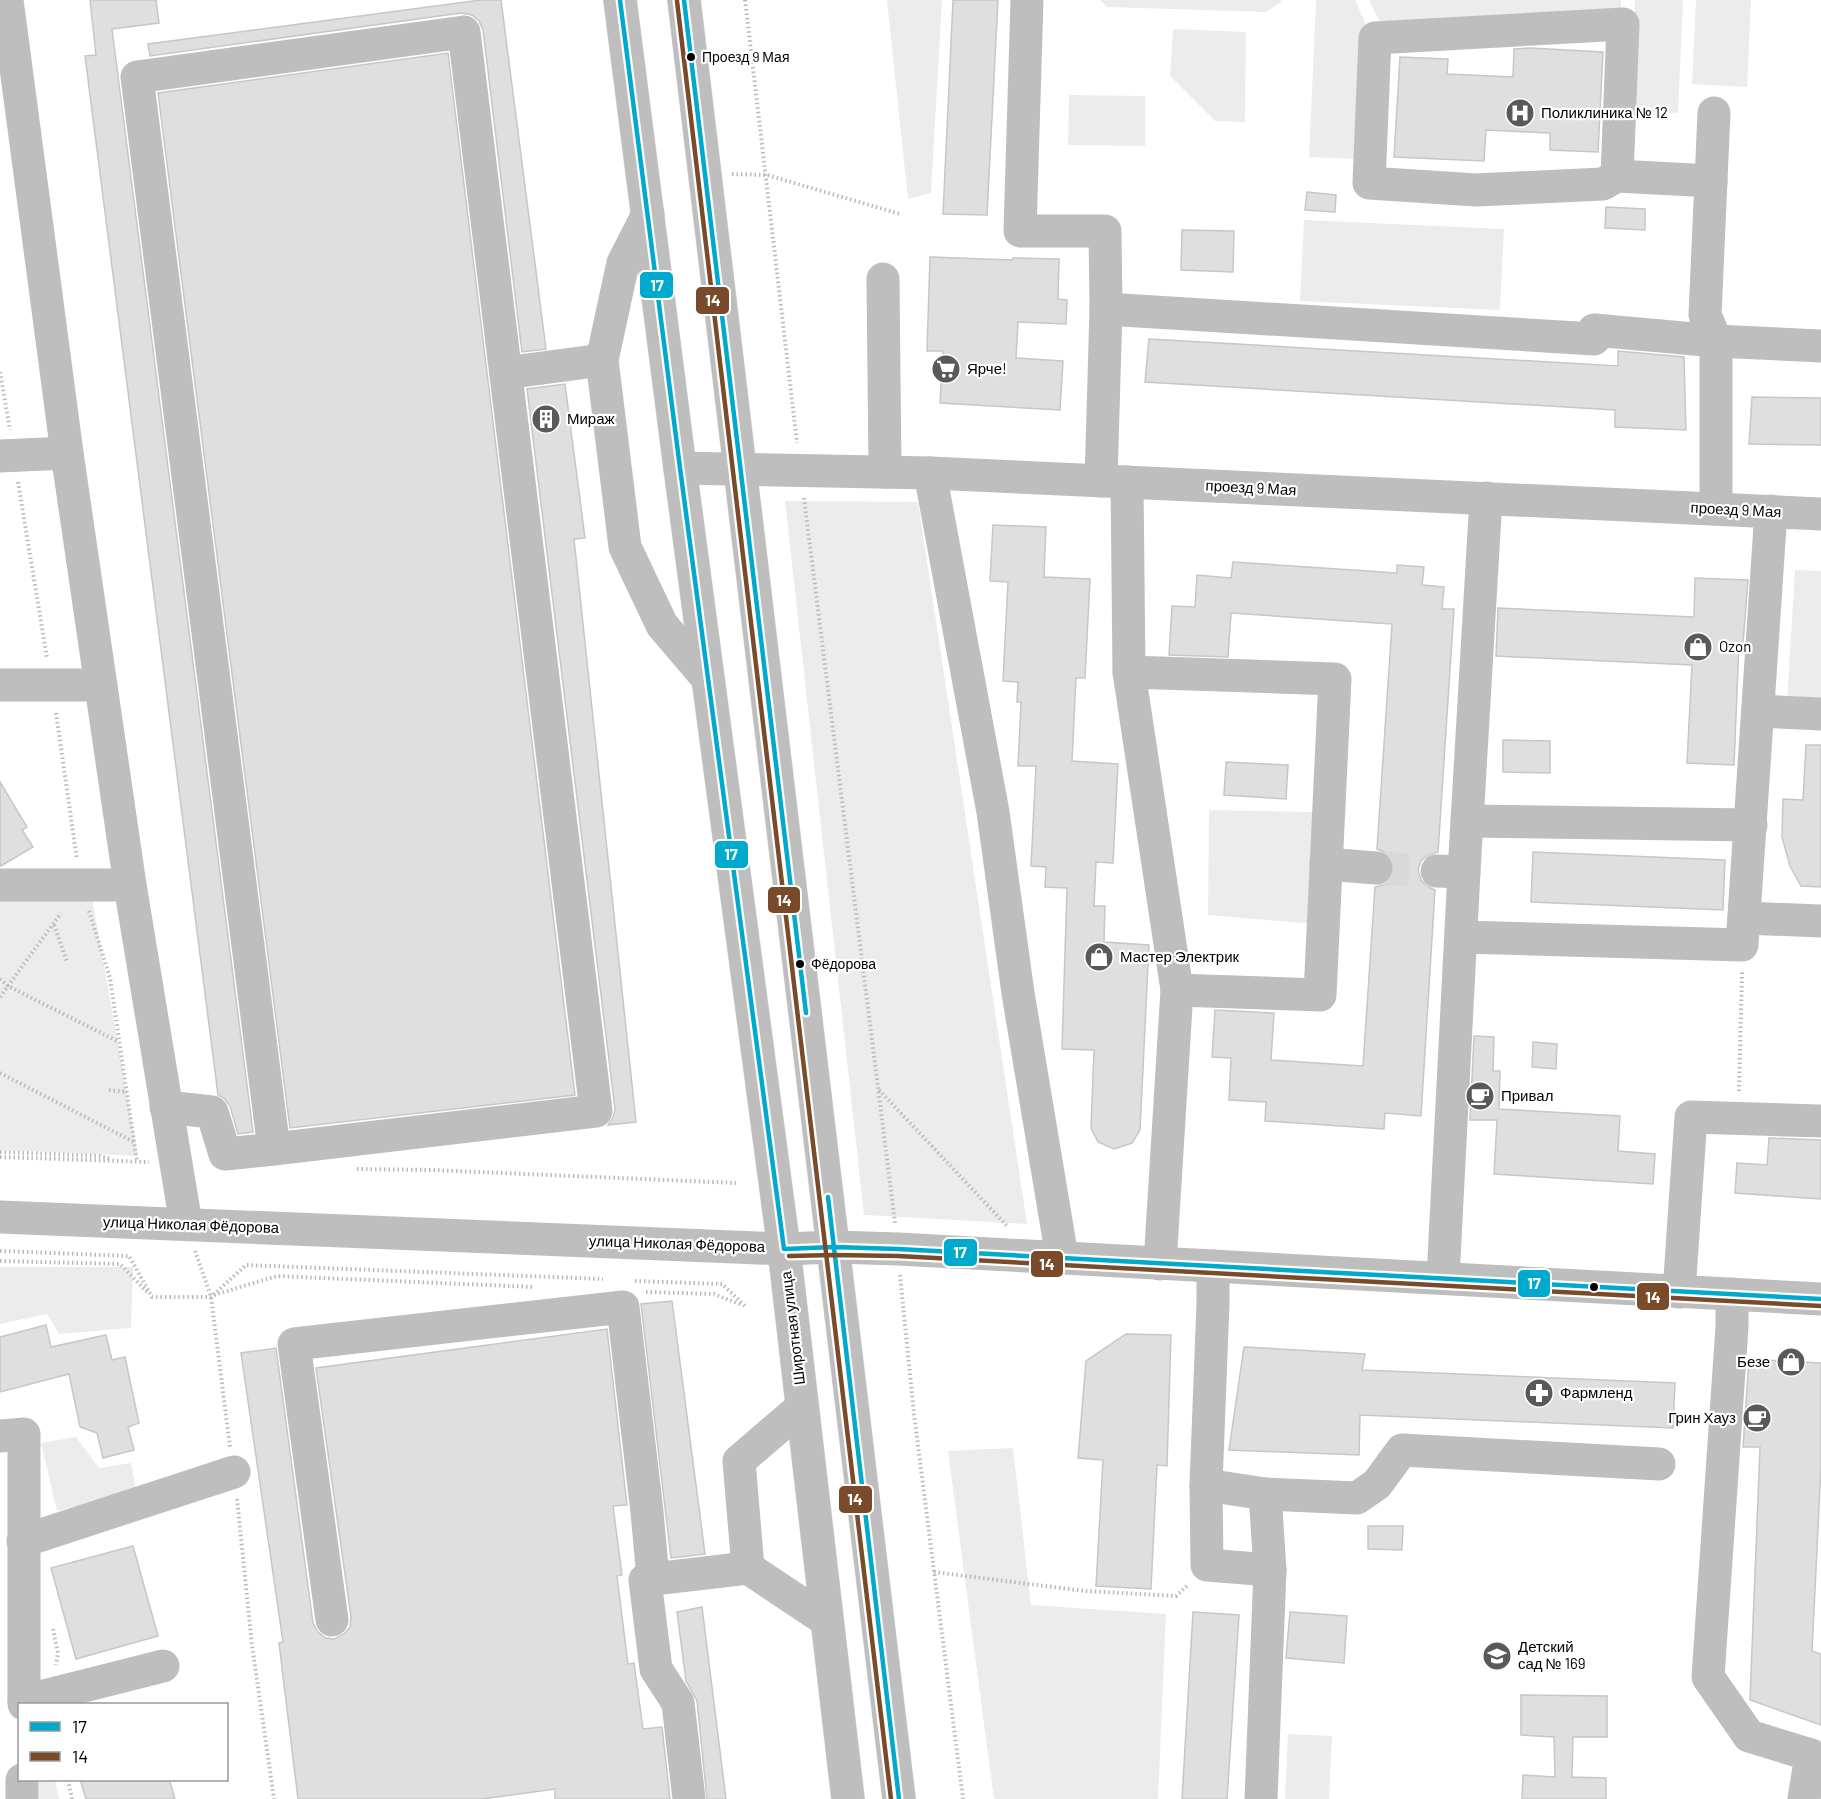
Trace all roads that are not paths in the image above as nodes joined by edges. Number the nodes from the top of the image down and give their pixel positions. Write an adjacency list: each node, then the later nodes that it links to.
1 (7, 0): 6 (street)
2 (620, 0): 9 (street, Широтная улица)
3 (684, 0): 19 (street)
4 (1027, 0): 11 (street)
5 (1714, 113): 8 (street)
6 (13, 135): 16 (street)
7 (1617, 176): 7 (street); 8 (street)
8 (1711, 182): 12 (street)
9 (648, 214): 14 (street); 18 (street, Широтная улица)
10 (883, 279): 20 (street)
11 (1106, 309): 12 (street); 22 (street)
12 (1716, 341): 13 (street); 24 (street)
13 (1821, 346)
14 (603, 360): 15 (street); 28 (street)
15 (506, 373): 45 (street); 45 (street)
16 (67, 453): 17 (street); 29 (street)
17 (7, 455)
18 (680, 468): 19 (street, проезд 9 Мая); 28 (street, Широтная улица)
19 (741, 468): 20 (street, проезд 9 Мая); 48 (street)
20 (885, 472): 21 (street, проезд 9 Мая)
21 (930, 473): 22 (street, проезд 9 Мая); 50 (street)
22 (1114, 481): 23 (street, проезд 9 Мая); 27 (street)
23 (1486, 498): 24 (street, проезд 9 Мая); 33 (street)
24 (1716, 509): 25 (street, проезд 9 Мая)
25 (1771, 512): 26 (street, проезд 9 Мая); 31 (street)
26 (1821, 514)
27 (1129, 672): 35 (street); 42 (street)
28 (708, 679): 49 (street, Широтная улица)
29 (101, 685): 30 (street); 38 (street)
30 (0, 686)
31 (1758, 711): 32 (street); 34 (street)
32 (1821, 714)
33 (1467, 820): 34 (street); 41 (street)
34 (1751, 825): 40 (street)
35 (1326, 864): 36 (street); 42 (street)
36 (1376, 868)
37 (0, 885): 38 (street)
38 (130, 885): 43 (street)
39 (1821, 921): 40 (street)
40 (1744, 932): 41 (street)
41 (1461, 937): 53 (street)
42 (1177, 990): 51 (street)
43 (166, 1107): 45 (street); 47 (street)
44 (1821, 1121): 54 (street)
45 (274, 1149)
46 (0, 1217): 47 (street, улица Николая Фёдорова)
47 (186, 1224): 49 (street, улица Николая Фёдорова)
48 (834, 1247): 49 (street, улица Николая Фёдорова); 50 (street, улица Николая Фёдорова); 75 (street)
49 (784, 1249): 57 (street, Широтная улица)
50 (1062, 1257): 51 (street, улица Николая Фёдорова)
51 (1160, 1264): 52 (street, улица Николая Фёдорова)
52 (1213, 1266): 53 (street, улица Николая Фёдорова); 61 (street)
53 (1443, 1278): 54 (street, улица Николая Фёдорова)
54 (1679, 1292): 55 (street, улица Николая Фёдорова)
55 (1732, 1294): 56 (street, улица Николая Фёдорова); 77 (street)
56 (1821, 1299)
57 (802, 1407): 64 (street); 68 (street, Широтная улица)
58 (0, 1436): 63 (street)
59 (1659, 1464): 62 (street)
60 (234, 1472): 63 (street)
61 (1206, 1485): 62 (street); 65 (street)
62 (1265, 1494): 65 (street)
63 (23, 1541): 70 (street)
64 (748, 1568): 66 (street); 68 (street)
65 (1270, 1570): 76 (street)
66 (653, 1578): 67 (street); 73 (street)
67 (332, 1620)
68 (826, 1620): 74 (street, Широтная улица)
69 (163, 1666): 70 (street)
70 (33, 1700)
71 (22, 1781): 72 (street)
72 (22, 1799)
73 (689, 1799)
74 (848, 1799)
75 (899, 1799)
76 (1261, 1799)
77 (1804, 1799)

